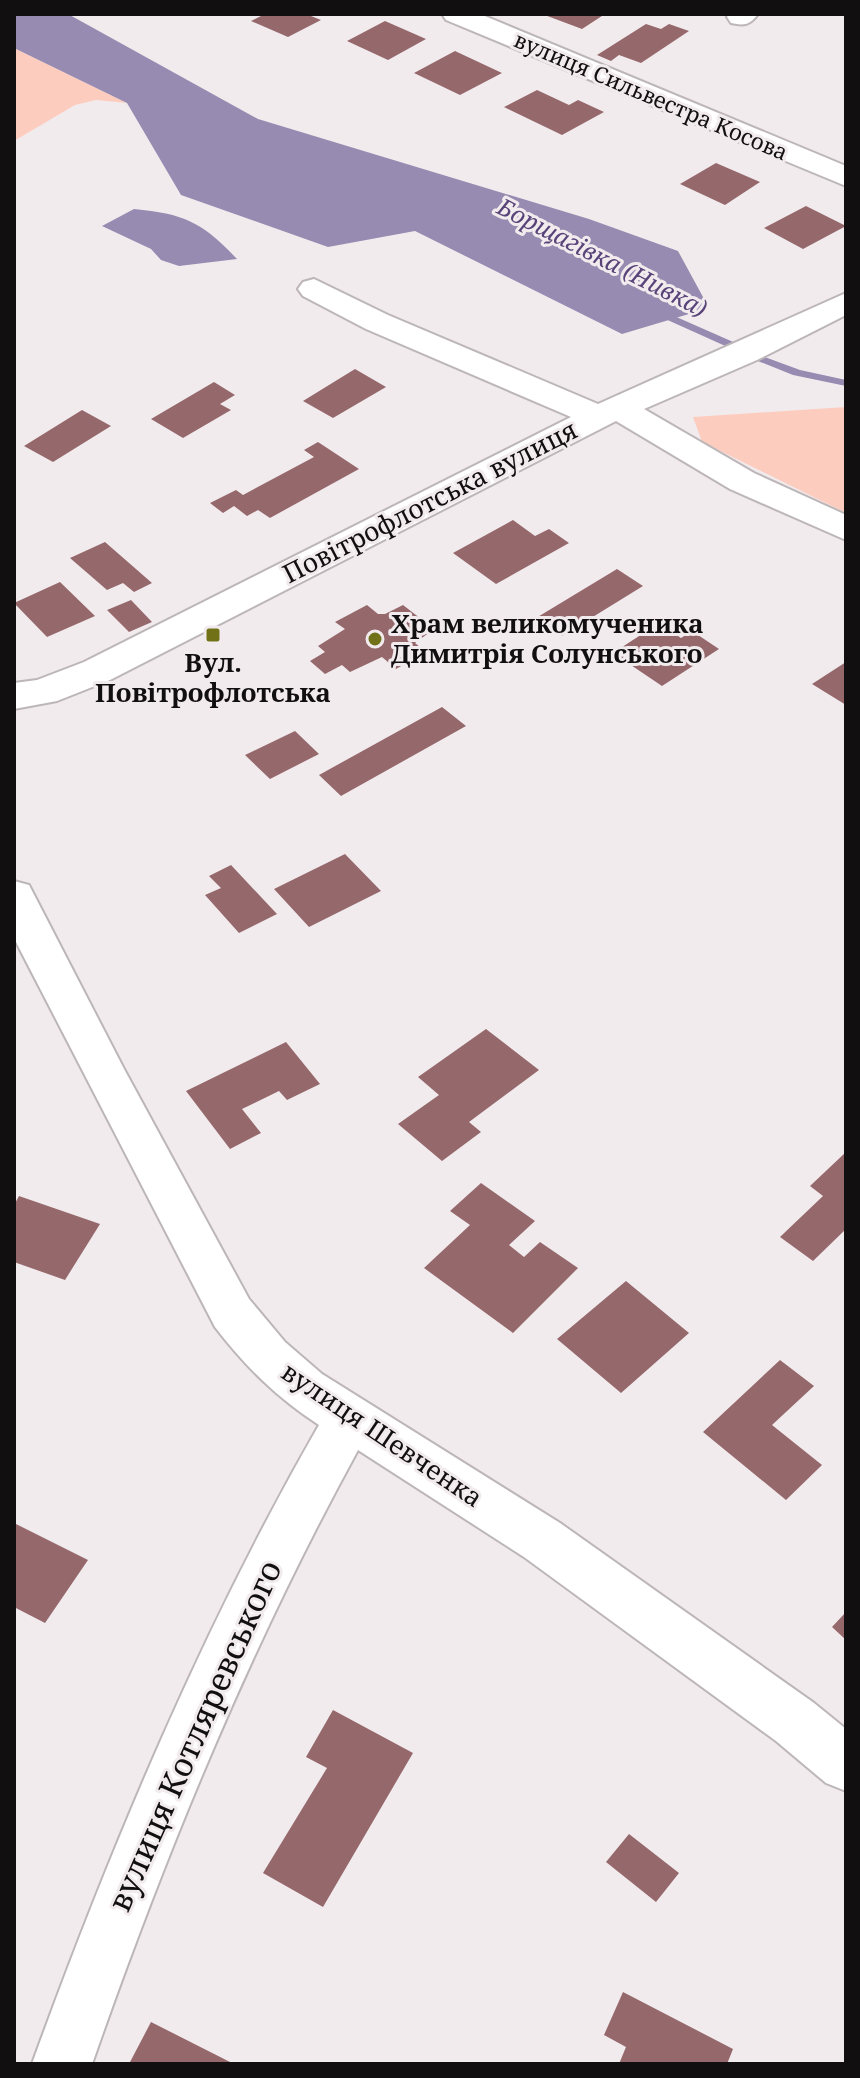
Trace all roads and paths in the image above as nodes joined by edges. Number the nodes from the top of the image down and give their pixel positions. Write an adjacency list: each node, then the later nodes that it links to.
1 (456, 14): 2 (street, вулиця Сильвестра Косова)
2 (846, 177)
3 (314, 289): 5 (street)
4 (846, 303): 5 (street, Повітрофлотська вулиця)
5 (608, 413): 6 (street); 7 (street, Повітрофлотська вулиця)
6 (846, 529)
7 (14, 696)
8 (14, 896): 9 (street, вулиця Шевченка)
9 (350, 1418): 10 (street, вулиця Шевченка); 11 (street, вулиця Котляревського)
10 (846, 1764)
11 (62, 2064)

